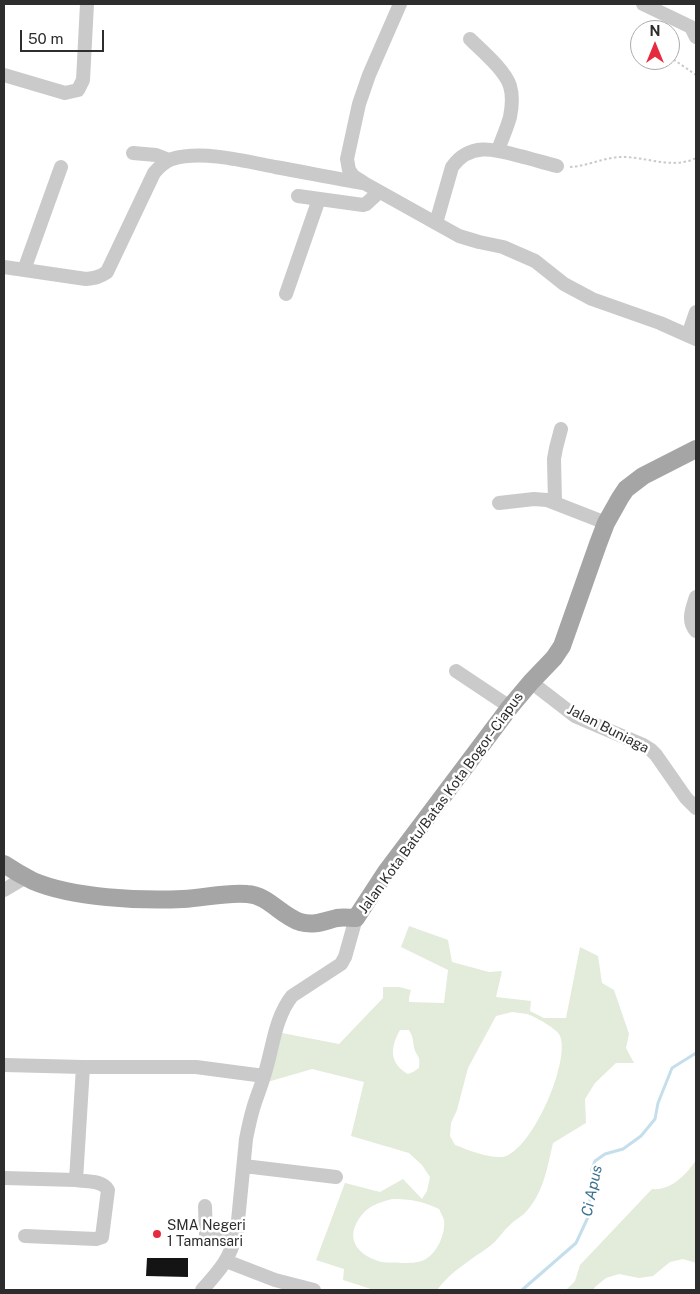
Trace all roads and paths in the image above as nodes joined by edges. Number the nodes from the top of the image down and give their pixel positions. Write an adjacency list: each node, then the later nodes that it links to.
1 (88, 4): 7 (street)
2 (400, 4): 15 (street)
3 (643, 4): 4 (street)
4 (696, 37)
5 (470, 39): 9 (street)
6 (680, 64): 8 (path)
7 (4, 75)
8 (696, 75)
9 (498, 150): 13 (street); 19 (street)
10 (133, 152): 12 (street)
11 (696, 158): 13 (path)
12 (169, 160): 15 (street); 21 (street)
13 (557, 166)
14 (61, 167): 21 (street)
15 (364, 184): 16 (street)
16 (379, 192): 18 (street); 19 (street)
17 (298, 196): 18 (street)
18 (319, 199): 22 (street)
19 (436, 223): 24 (street)
20 (4, 268): 21 (street)
21 (24, 270)
22 (286, 294)
23 (696, 312): 24 (street)
24 (692, 337)
25 (561, 429): 27 (street)
26 (696, 449): 29 (main road, Jalan Kota Batu/Batas Kota Bogor–Ciapus)
27 (555, 502): 28 (street); 29 (street)
28 (499, 503)
29 (606, 523): 33 (main road, Jalan Kota Batu/Batas Kota Bogor–Ciapus)
30 (696, 597): 31 (street)
31 (696, 632)
32 (456, 671): 34 (street)
33 (531, 682): 34 (main road, Jalan Kota Batu/Batas Kota Bogor–Ciapus); 35 (street, Jalan Buniaga)
34 (510, 707): 39 (main road, Jalan Kota Batu/Batas Kota Bogor–Ciapus)
35 (696, 808)
36 (4, 864): 37 (main road, Jalan Kota Batu/Batas Kota Bogor–Ciapus)
37 (26, 877): 38 (street); 39 (main road, Jalan Kota Batu/Batas Kota Bogor–Ciapus)
38 (4, 890)
39 (356, 918): 42 (street)
40 (4, 1065): 41 (street)
41 (83, 1067): 42 (street); 46 (street)
42 (264, 1076): 43 (street)
43 (244, 1166): 44 (street); 49 (street)
44 (336, 1177)
45 (4, 1178): 46 (street)
46 (76, 1180): 48 (street)
47 (205, 1206): 49 (street)
48 (25, 1236)
49 (235, 1240): 50 (street)
50 (226, 1261): 51 (street); 52 (street)
51 (202, 1290)
52 (314, 1290)

